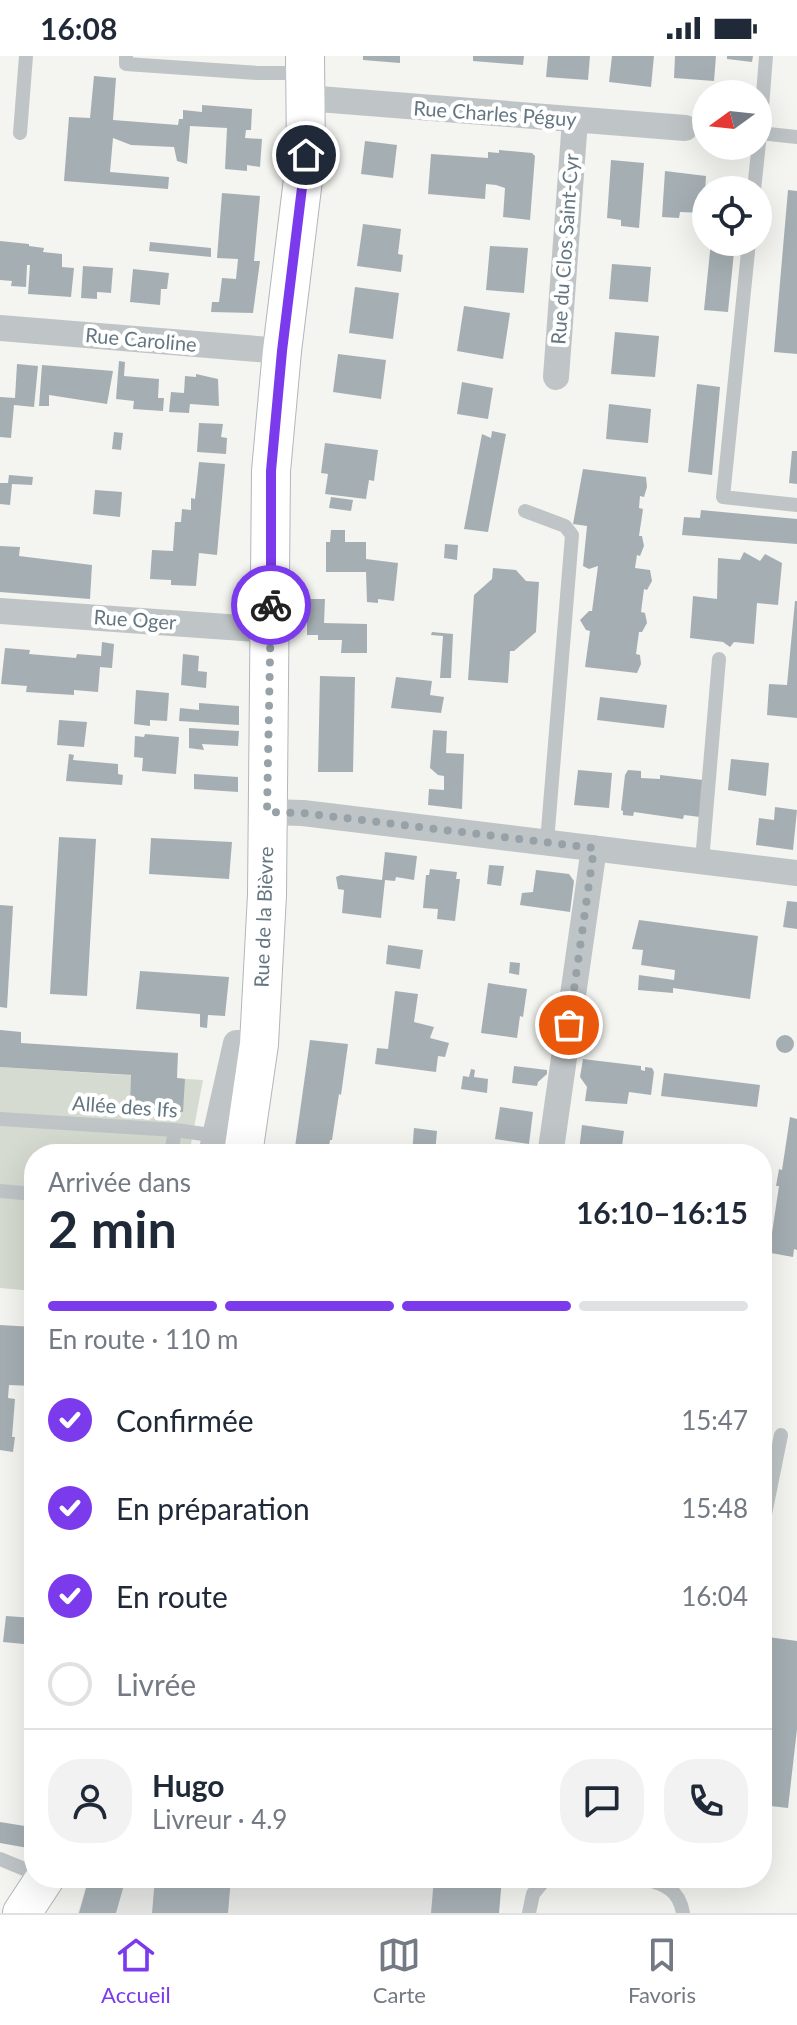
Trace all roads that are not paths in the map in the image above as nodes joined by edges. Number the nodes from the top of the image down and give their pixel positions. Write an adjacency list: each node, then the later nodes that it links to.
1 (26, 56): 8 (lane)
2 (126, 56): 4 (lane)
3 (766, 56): 5 (lane)
4 (306, 76): 6 (street, Rue Charles Péguy); 13 (main road, Rue de la Bièvre)
5 (764, 80)
6 (575, 120): 7 (street, Rue Charles Péguy); 14 (street, Rue du Clos Saint-Cyr)
7 (685, 128)
8 (20, 133)
9 (772, 134): 10 (lane)
10 (797, 137)
11 (748, 256): 15 (lane)
12 (0, 328): 13 (street, Rue Caroline)
13 (282, 351): 18 (main road, Rue de la Bièvre)
14 (556, 377)
15 (797, 505)
16 (525, 511): 21 (lane)
17 (0, 611): 18 (street, Rue Oger)
18 (271, 630): 20 (main road, Rue de la Bièvre)
19 (719, 659): 23 (lane)
20 (267, 812): 21 (street); 29 (main road, Rue de la Bièvre)
21 (547, 842): 22 (street)
22 (594, 848): 23 (street); 30 (street)
23 (702, 861): 24 (street)
24 (797, 873)
25 (0, 1119): 26 (lane, Allée des Ifs)
26 (175, 1130): 27 (lane); 28 (lane, Allée des Ifs)
27 (173, 1144)
28 (222, 1144)
29 (229, 1144)
30 (552, 1144)
31 (0, 1191): 32 (lane)
32 (24, 1193)
33 (781, 1435): 34 (lane)
34 (772, 1480)
35 (0, 1859): 36 (lane)
36 (24, 1878)
37 (538, 1888): 39 (lane)
38 (672, 1888): 40 (lane)
39 (529, 1913)
40 (683, 1913)

